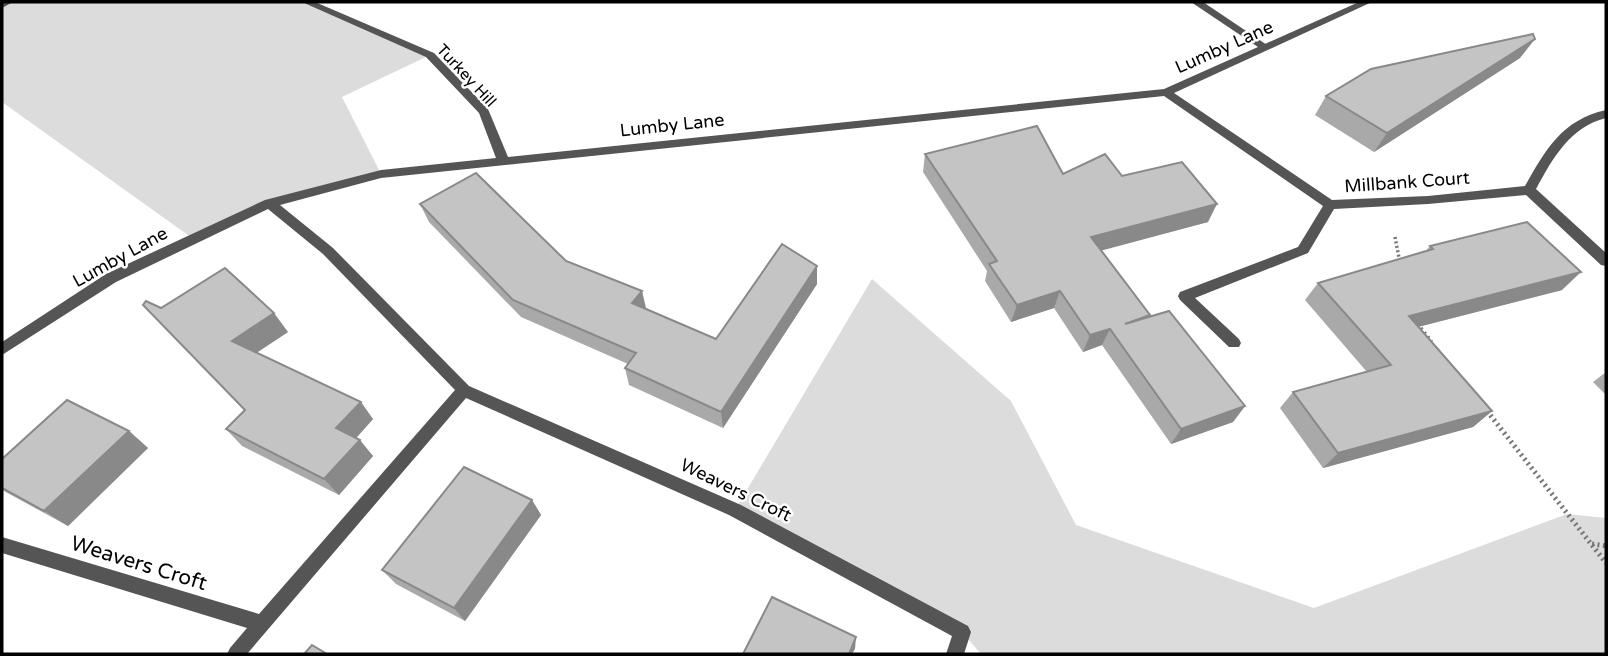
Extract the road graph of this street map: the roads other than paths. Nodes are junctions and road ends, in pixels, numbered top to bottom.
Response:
1 (8, 2) edge
2 (307, 2) edge
3 (1196, 2) edge
4 (1367, 2) edge
5 (2, 5) edge
6 (1265, 47) junction
7 (1166, 93) junction
8 (1606, 114) edge
9 (503, 160) junction
10 (1529, 190) junction
11 (269, 203) junction
12 (1330, 205) junction
13 (1606, 261) edge
14 (1234, 343) dead end
15 (2, 349) edge
16 (464, 390) junction
17 (2, 545) edge
18 (262, 624) junction
19 (236, 654) edge
20 (955, 654) edge

1 - 5 street
2 - 9 street, Turkey Hill
3 - 6 street
4 - 6 street, Lumby Lane
6 - 7 street, Lumby Lane
7 - 9 street, Lumby Lane
7 - 12 street, Millbank Court
8 - 10 street
9 - 11 street, Lumby Lane
10 - 12 street, Millbank Court
10 - 13 street
11 - 15 street, Lumby Lane
11 - 16 street, Weavers Croft
12 - 14 street
16 - 18 street
16 - 20 street, Weavers Croft
17 - 18 street, Weavers Croft
18 - 19 street

